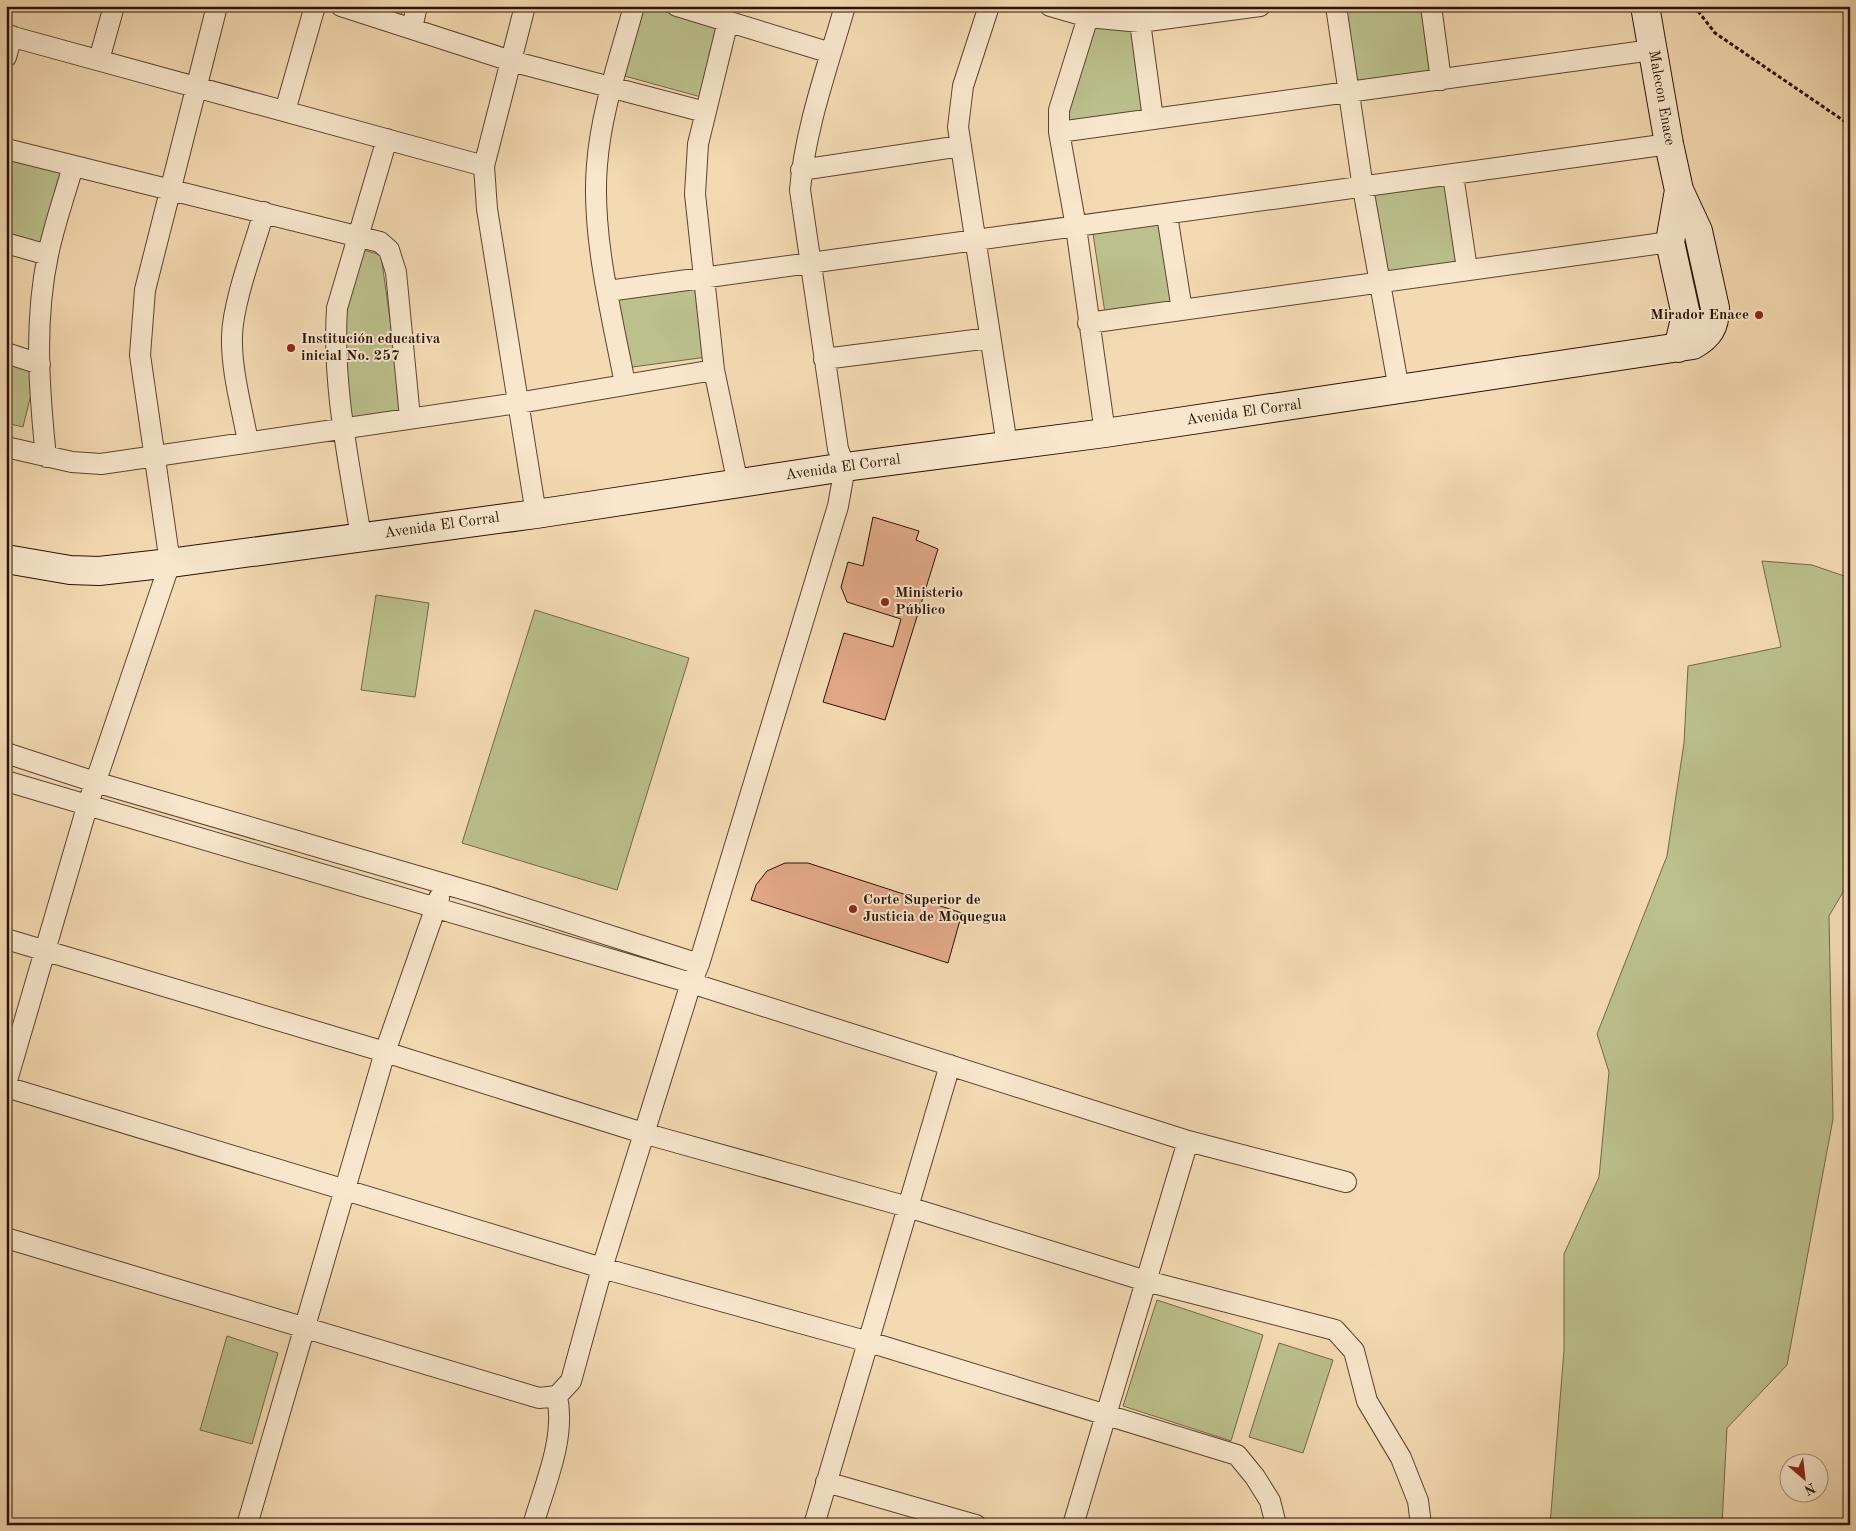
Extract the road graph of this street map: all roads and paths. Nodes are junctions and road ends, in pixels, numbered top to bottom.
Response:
1 (114, 6) edge
2 (217, 6) edge
3 (315, 6) edge
4 (340, 6) edge
5 (418, 6) edge
6 (525, 6) edge
7 (634, 6) edge
8 (677, 6) edge
9 (845, 6) edge
10 (989, 6) edge
11 (1050, 6) edge
12 (1260, 6) edge
13 (1336, 6) edge
14 (1431, 6) edge
15 (1645, 6) edge
16 (1694, 6) edge
17 (1088, 17) junction
18 (728, 22) junction
19 (1140, 22) junction
20 (412, 28) junction
21 (9, 36) edge
22 (1652, 50) junction
23 (832, 53) junction
24 (6, 57) edge
25 (99, 60) junction
26 (511, 60) junction
27 (1441, 80) junction
28 (195, 86) junction
29 (612, 88) junction
30 (1349, 93) junction
31 (285, 111) junction
32 (705, 112) junction
33 (1153, 119) junction
34 (1850, 125) edge
35 (1059, 132) junction
36 (387, 139) junction
37 (1668, 144) junction
38 (960, 146) junction
39 (6, 149) edge
40 (73, 166) junction
41 (484, 166) junction
42 (802, 170) junction
43 (1453, 175) junction
44 (1363, 188) junction
45 (170, 190) junction
46 (1679, 190) junction
47 (264, 212) junction
48 (1167, 215) junction
49 (1076, 227) junction
50 (358, 239) junction
51 (975, 242) junction
52 (1670, 242) junction
53 (6, 243) edge
54 (48, 255) junction
55 (810, 264) junction
56 (1467, 269) junction
57 (704, 278) junction
58 (1379, 281) junction
59 (608, 291) junction
60 (1182, 310) junction
61 (1088, 323) junction
62 (990, 338) junction
63 (1678, 348) junction
64 (6, 353) edge
65 (824, 359) junction
66 (40, 364) junction
67 (714, 370) junction
68 (624, 384) junction
69 (1399, 390) junction
70 (518, 403) junction
71 (410, 418) junction
72 (343, 429) junction
73 (1105, 433) junction
74 (248, 442) junction
75 (1007, 445) junction
76 (6, 447) edge
77 (154, 456) junction
78 (46, 457) junction
79 (845, 467) junction
80 (738, 484) junction
81 (536, 514) junction
82 (361, 537) junction
83 (6, 559) edge
84 (170, 563) junction
85 (6, 753) edge
86 (6, 781) edge
87 (95, 782) junction
88 (87, 807) junction
89 (443, 884) junction
90 (436, 910) junction
91 (6, 938) edge
92 (46, 950) junction
93 (699, 964) junction
94 (691, 983) junction
95 (385, 1052) junction
96 (950, 1065) junction
97 (6, 1086) edge
98 (644, 1133) junction
99 (1188, 1141) junction
100 (1346, 1182) dead end
101 (345, 1190) junction
102 (908, 1207) junction
103 (6, 1238) edge
104 (602, 1268) junction
105 (1146, 1281) junction
106 (305, 1329) junction
107 (869, 1342) junction
108 (556, 1396) junction
109 (1106, 1415) junction
110 (826, 1482) junction
111 (247, 1525) edge
112 (533, 1525) edge
113 (814, 1525) edge
114 (976, 1525) edge
115 (1073, 1525) edge
116 (1276, 1525) edge
117 (1420, 1525) edge

1 - 25 street
2 - 28 street
3 - 31 street
4 - 20 street
5 - 20 street
6 - 26 street
7 - 29 street
8 - 18 street
9 - 23 street
10 - 38 street
11 - 17 street
12 - 19 street
13 - 30 street
14 - 27 street
15 - 22 street, Malecon Enace
16 - 34 path
17 - 19 street
17 - 35 street
18 - 23 street
18 - 32 street
19 - 33 street
20 - 26 street
21 - 24 street
21 - 25 street
22 - 27 street
22 - 37 street, Malecon Enace
23 - 42 street
25 - 28 street
26 - 29 street
26 - 41 street
27 - 30 street
28 - 31 street
28 - 45 street
29 - 32 street
29 - 59 street
30 - 33 street
30 - 44 street
31 - 36 street
32 - 57 street
33 - 35 street
35 - 49 street
36 - 41 street
36 - 50 street
37 - 43 street
37 - 46 street, Malecon Enace
38 - 42 street
38 - 51 street
39 - 40 street
40 - 45 street
40 - 54 street
41 - 70 street
42 - 55 street
43 - 44 street
43 - 56 street
44 - 48 street
44 - 58 street
45 - 47 street
45 - 77 street
46 - 52 street, Malecon Enace
46 - 63 street, Malecon Enace
47 - 50 street
47 - 74 street
48 - 49 street
48 - 60 street
49 - 51 street
49 - 61 street
50 - 71 street
50 - 72 street
51 - 55 street
51 - 62 street
52 - 56 street
52 - 63 street, Malecon Enace
53 - 54 street
54 - 66 street
55 - 57 street
55 - 65 street
56 - 58 street
57 - 59 street
57 - 67 street
58 - 60 street
58 - 69 street
59 - 68 street
60 - 61 street
61 - 73 street
62 - 65 street
62 - 75 street
63 - 69 street, Avenida El Corral
64 - 66 street
65 - 79 street
66 - 78 street
67 - 68 street
67 - 80 street
68 - 70 street
69 - 73 street, Avenida El Corral
70 - 71 street
70 - 81 street
71 - 72 street
72 - 74 street
72 - 82 street
73 - 75 street, Avenida El Corral
74 - 77 street
75 - 79 street, Avenida El Corral
76 - 78 street
77 - 78 street
77 - 84 street
79 - 80 street, Avenida El Corral
79 - 93 street
80 - 81 street, Avenida El Corral
81 - 82 street, Avenida El Corral
82 - 84 street, Avenida El Corral
83 - 84 street, Avenida El Corral
84 - 87 street
85 - 87 street
86 - 88 street
87 - 88 street
87 - 89 street
88 - 90 street
88 - 92 street
89 - 90 street
89 - 93 street
90 - 94 street
90 - 95 street
91 - 92 street
92 - 95 street
92 - 97 street
93 - 94 street
94 - 96 street
94 - 98 street
95 - 98 street
95 - 101 street
96 - 99 street
96 - 102 street
97 - 101 street
98 - 102 street
98 - 104 street
99 - 100 street
99 - 105 street
101 - 104 street
101 - 106 street
102 - 105 street
102 - 107 street
103 - 106 street
104 - 107 street
104 - 108 street
105 - 109 street
105 - 117 street
106 - 108 street
106 - 111 street
107 - 109 street
107 - 110 street
108 - 112 street
109 - 115 street
109 - 116 street
110 - 113 street
110 - 114 street

